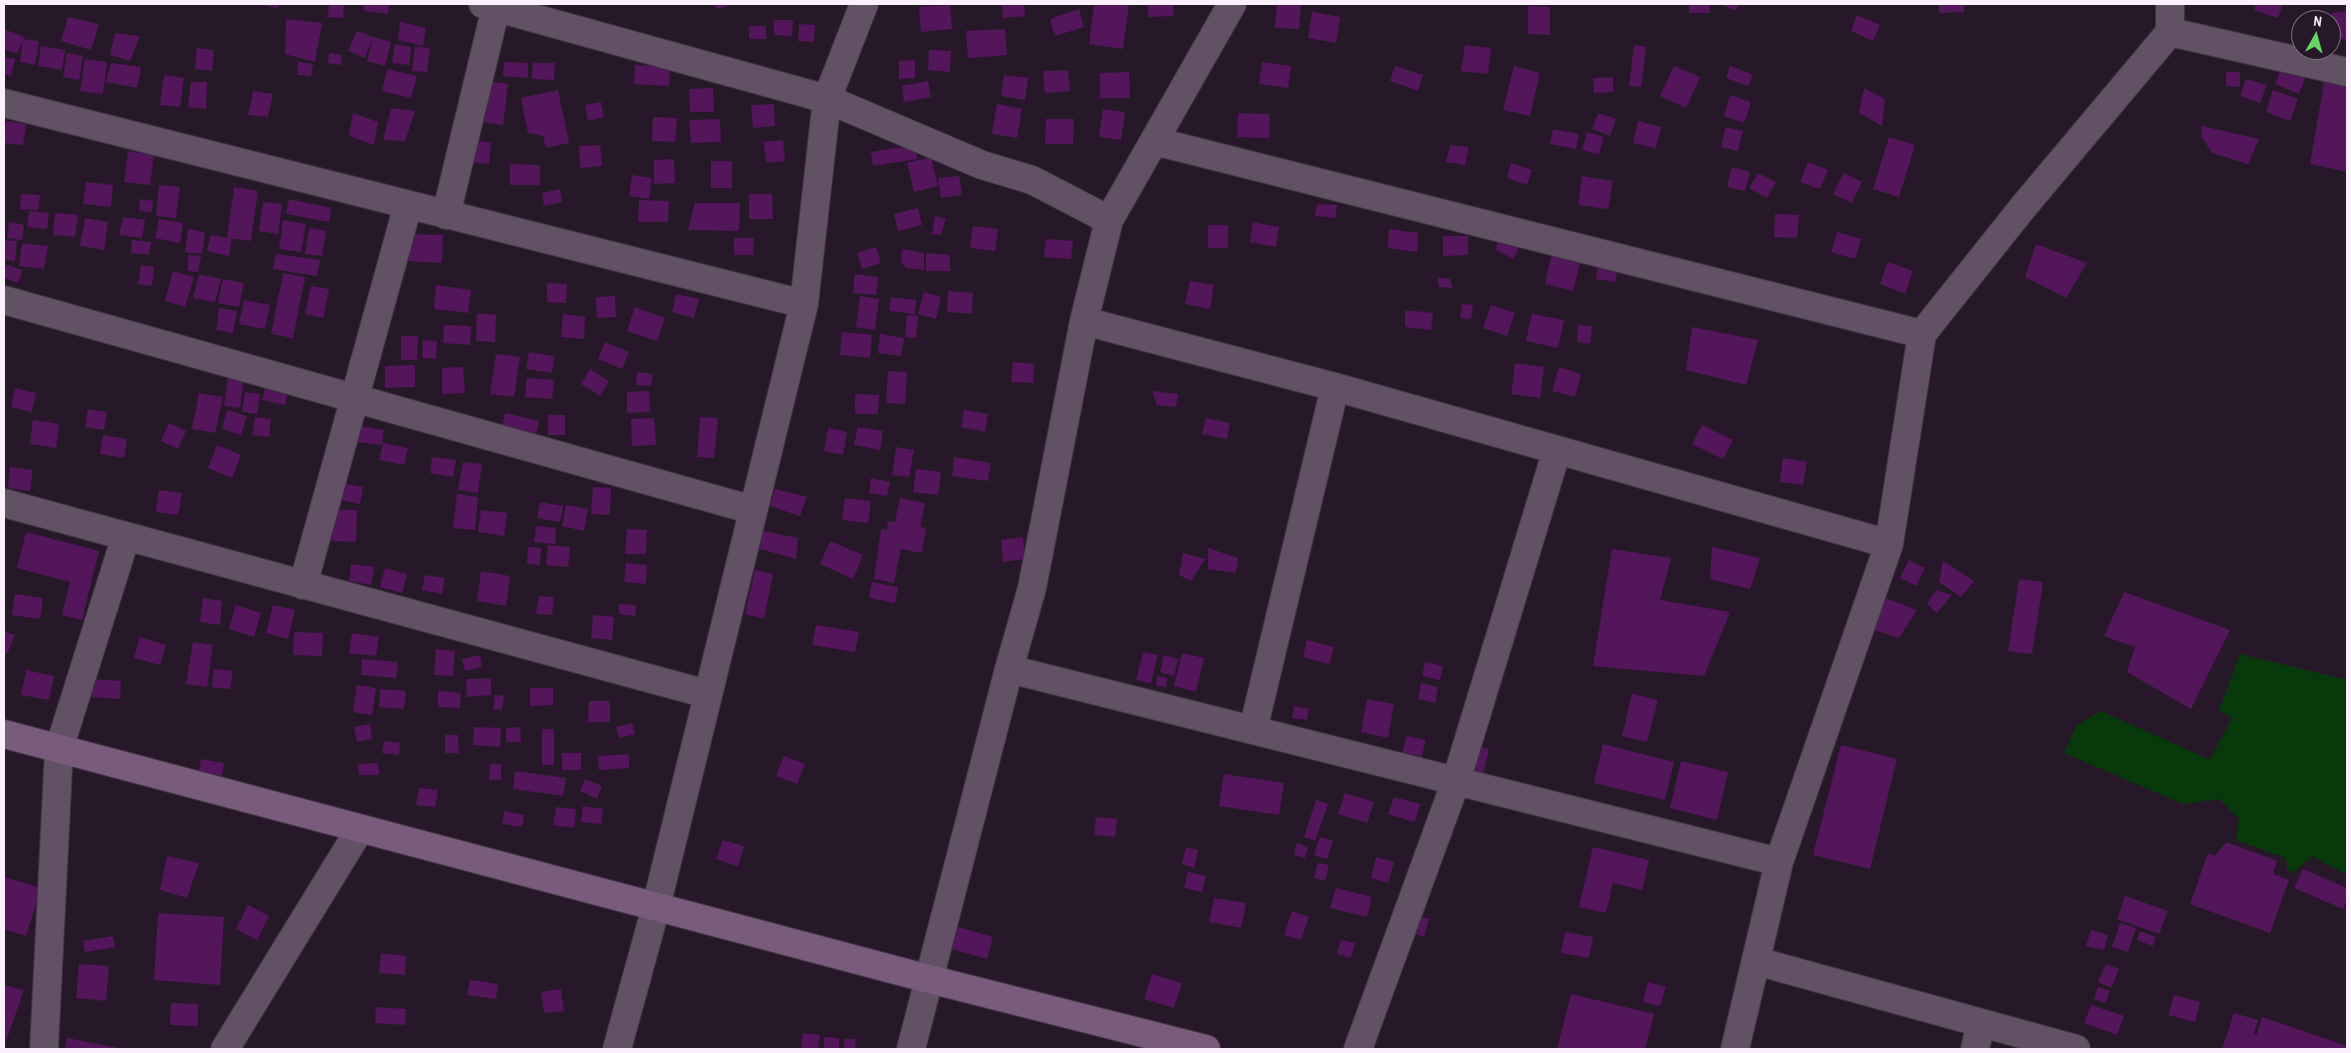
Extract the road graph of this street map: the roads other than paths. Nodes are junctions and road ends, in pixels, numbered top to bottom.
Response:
1 (864, 4) edge
2 (1232, 4) edge
3 (2170, 4) edge
4 (490, 6) edge
5 (2170, 32) junction
6 (2347, 72) edge
7 (827, 99) junction
8 (4, 103) edge
9 (1154, 141) junction
10 (408, 205) junction
11 (446, 215) junction
12 (1109, 220) junction
13 (4, 300) edge
14 (804, 304) junction
15 (1084, 321) junction
16 (1922, 334) junction
17 (1335, 387) junction
18 (354, 398) junction
19 (1557, 450) junction
20 (4, 503) edge
21 (753, 510) junction
22 (126, 536) junction
23 (1889, 544) junction
24 (303, 585) junction
25 (1009, 669) junction
26 (708, 694) junction
27 (1254, 730) junction
28 (4, 734) edge
29 (59, 749) junction
30 (1456, 781) junction
31 (360, 829) junction
32 (1779, 862) junction
33 (656, 907) junction
34 (1756, 960) junction
35 (930, 979) junction
36 (1981, 1023) junction
37 (1158, 1043) edge
38 (44, 1049) edge
39 (225, 1049) edge
40 (617, 1049) edge
41 (911, 1049) edge
42 (1206, 1049) edge
43 (1358, 1049) edge
44 (1736, 1049) edge
45 (1974, 1049) edge
46 (2076, 1049) edge

1 - 7 street
2 - 9 street
3 - 5 street
4 - 7 street
4 - 11 street
5 - 6 street
5 - 16 street
7 - 12 street
7 - 14 street
8 - 10 street
9 - 12 street
9 - 16 street
10 - 11 street
10 - 18 street
11 - 14 street
12 - 15 street
13 - 18 street
14 - 21 street
15 - 17 street
15 - 25 street
16 - 23 street
17 - 19 street
17 - 27 street
18 - 21 street
18 - 24 street
19 - 23 street
19 - 30 street
20 - 22 street
21 - 26 street
22 - 24 street
22 - 29 street
23 - 32 street
24 - 26 street
25 - 27 street
25 - 35 street
26 - 33 street
27 - 30 street
28 - 29 street
29 - 31 street
29 - 38 street
30 - 32 street
30 - 43 street
31 - 33 street
31 - 39 street
32 - 34 street
33 - 35 street
33 - 40 street
34 - 36 street
34 - 44 street
35 - 37 street
35 - 41 street
36 - 45 street
36 - 46 street
37 - 42 street

